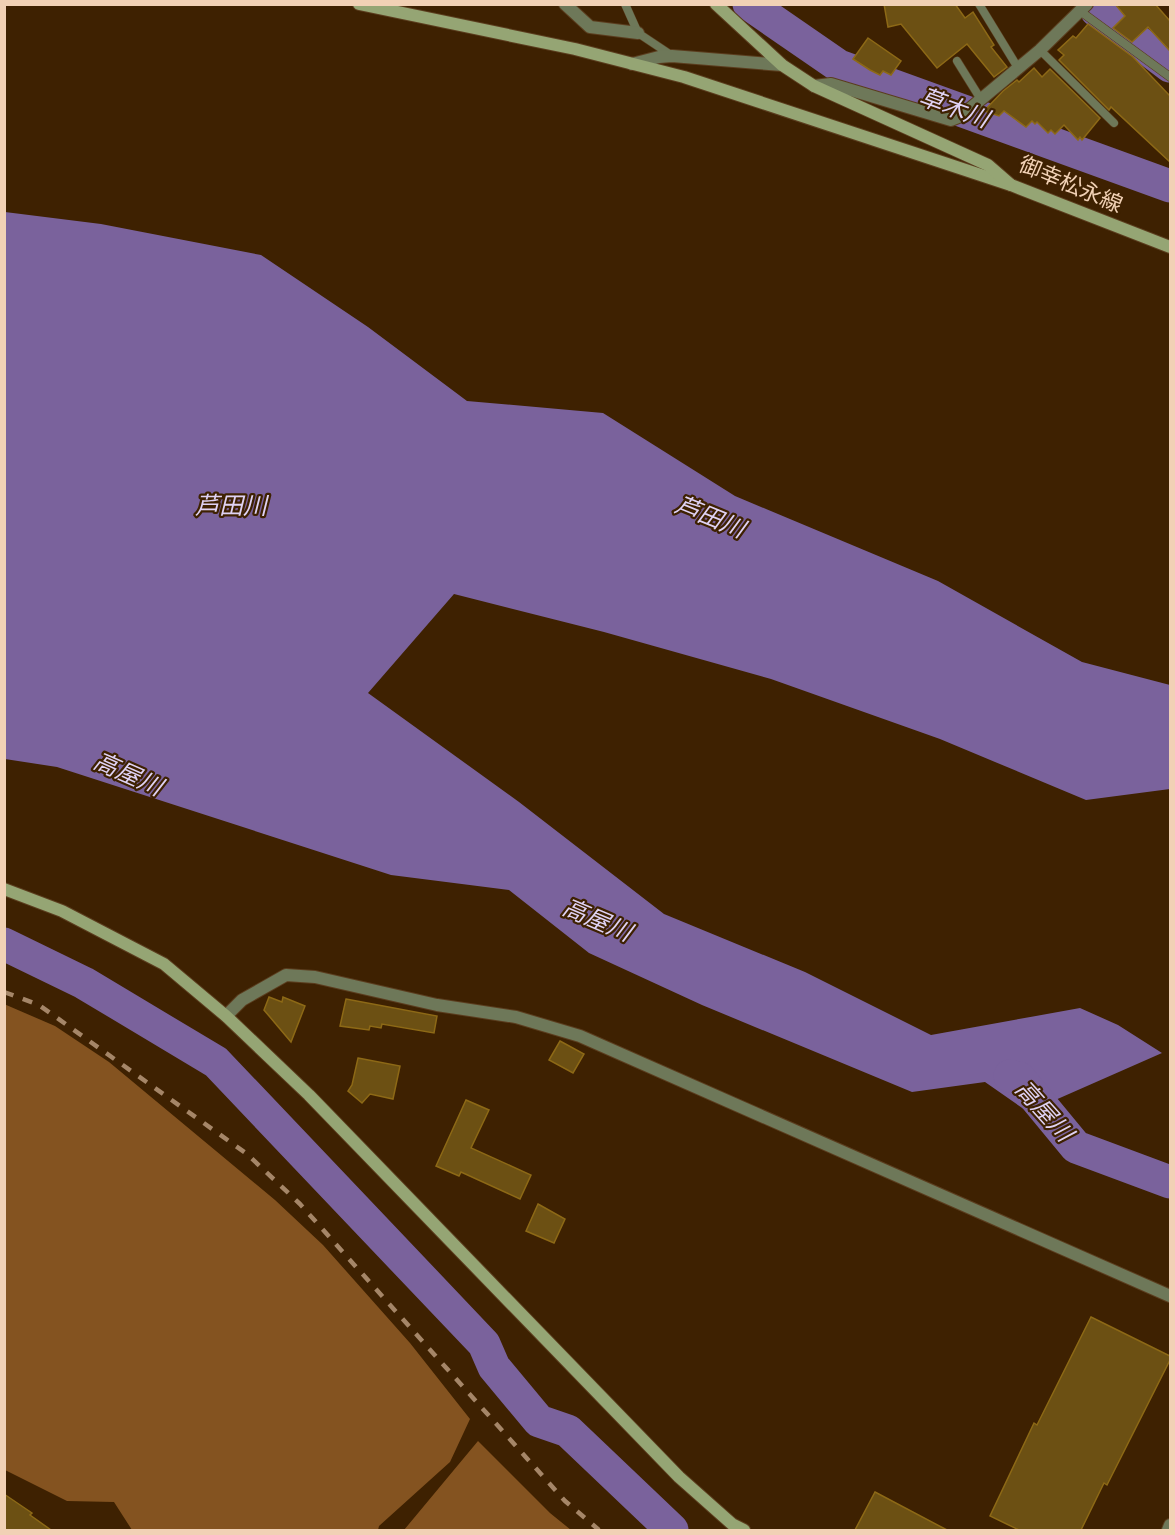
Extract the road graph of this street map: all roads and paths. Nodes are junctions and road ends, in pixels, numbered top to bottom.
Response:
1 (359, 4) edge
2 (565, 4) edge
3 (625, 4) edge
4 (716, 4) edge
5 (980, 4) edge
6 (1084, 8) edge
7 (638, 33) junction
8 (1040, 50) junction
9 (672, 56) junction
10 (957, 61) dead end
11 (632, 64) junction
12 (782, 65) junction
13 (1018, 68) junction
14 (1170, 77) edge
15 (814, 86) junction
16 (981, 98) junction
17 (1114, 123) dead end
18 (1011, 185) junction
19 (1170, 247) edge
20 (4, 888) edge
21 (226, 1016) junction
22 (1170, 1296) edge
23 (1170, 1525) edge
24 (744, 1530) edge
25 (1168, 1530) edge

1 - 11 street
2 - 7 street
3 - 7 lane
4 - 12 street, 御幸松永線
5 - 13 lane
6 - 8 street
6 - 14 lane
7 - 9 lane
8 - 13 street
8 - 17 lane
9 - 11 street
9 - 12 street
10 - 16 lane
11 - 18 street
12 - 15 street, 御幸松永線
13 - 16 street
15 - 16 street
15 - 18 street, 御幸松永線
18 - 19 street, 御幸松永線
20 - 21 street
21 - 22 street
21 - 24 street
23 - 25 street

